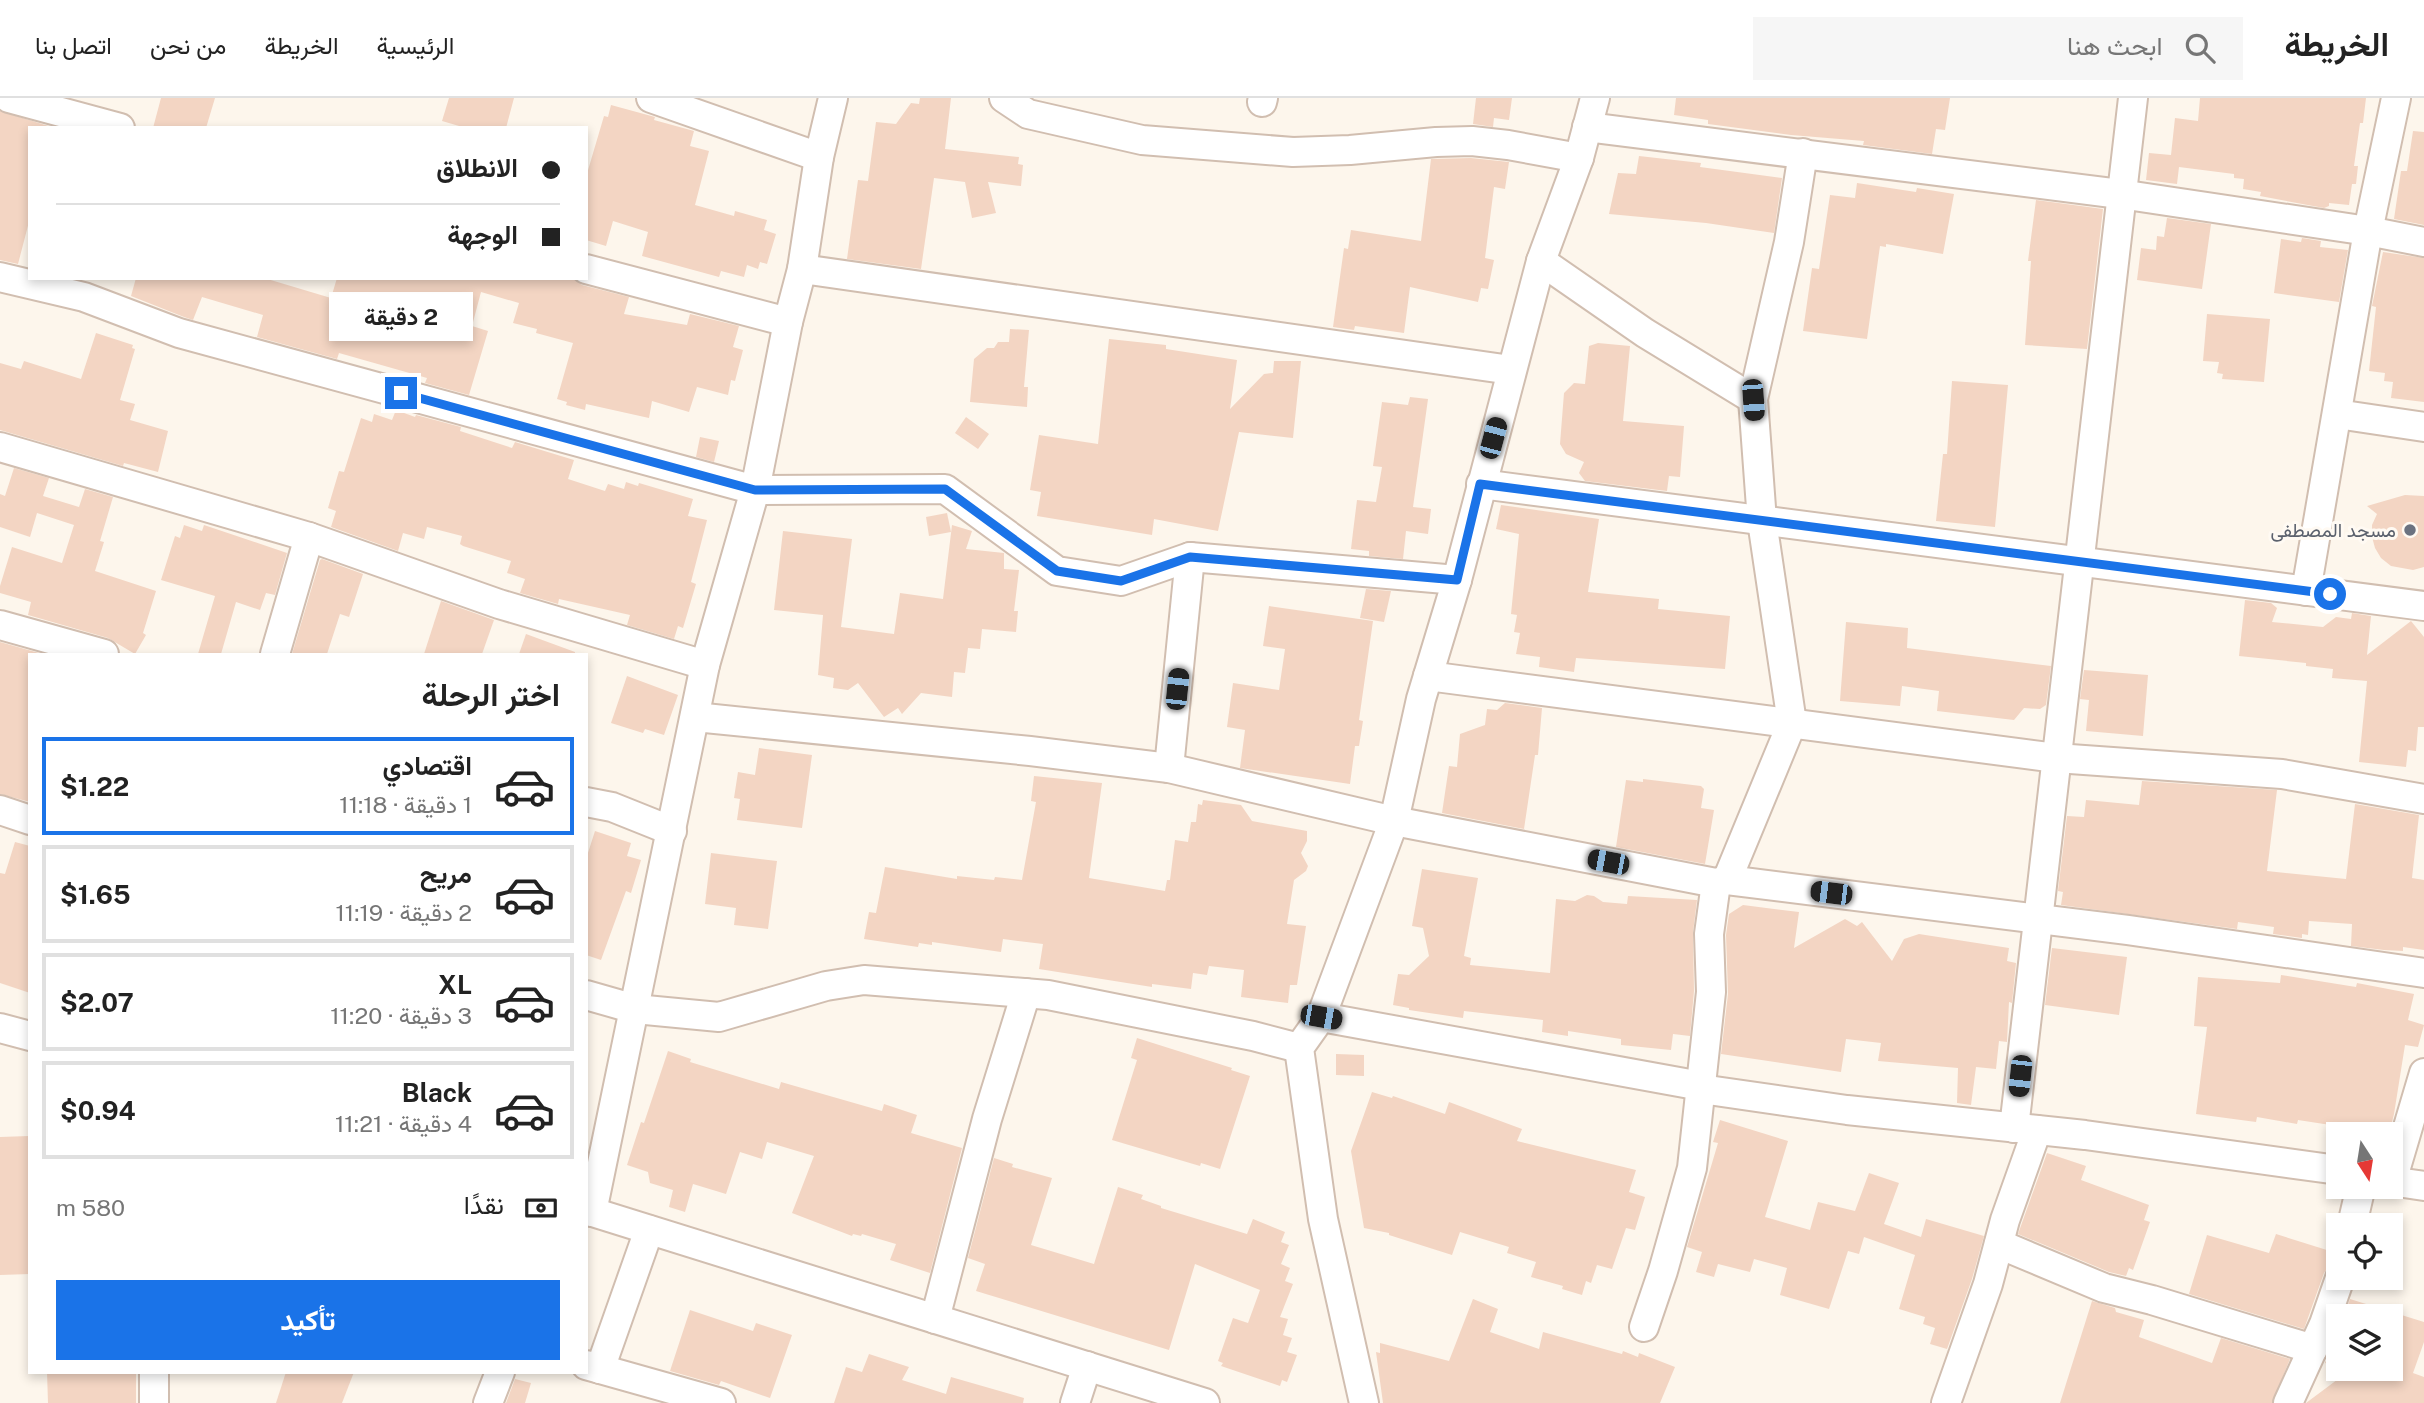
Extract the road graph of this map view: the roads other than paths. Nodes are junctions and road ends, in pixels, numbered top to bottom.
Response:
1 (9, 98) edge
2 (651, 98) edge
3 (833, 98) edge
4 (1004, 98) edge
5 (1595, 98) edge
6 (2133, 98) edge
7 (2396, 98) edge
8 (113, 126) edge
9 (1587, 127) junction
10 (1803, 153) junction
11 (820, 157) junction
12 (1579, 158) junction
13 (2120, 194) junction
14 (2368, 230) junction
15 (2424, 242) edge
16 (1541, 261) junction
17 (802, 269) junction
18 (588, 270) edge
19 (0, 277) edge
20 (86, 287) edge
21 (788, 323) junction
22 (1511, 370) junction
23 (1753, 400) junction
24 (2337, 414) junction
25 (2424, 428) edge
26 (0, 447) edge
27 (1480, 484) junction
28 (755, 490) junction
29 (1762, 521) junction
30 (309, 537) junction
31 (1190, 557) junction
32 (2079, 562) junction
33 (1457, 580) junction
34 (2306, 591) junction
35 (2424, 606) edge
36 (0, 625) edge
37 (100, 653) edge
38 (275, 653) edge
39 (705, 665) junction
40 (1428, 676) junction
41 (695, 717) junction
42 (1793, 723) junction
43 (2056, 758) junction
44 (1169, 768) junction
45 (2424, 799) edge
46 (588, 802) edge
47 (0, 810) edge
48 (28, 819) edge
49 (1394, 821) junction
50 (672, 831) junction
51 (1721, 882) junction
52 (2038, 919) junction
53 (2424, 973) edge
54 (1026, 993) junction
55 (588, 996) edge
56 (635, 1009) junction
57 (1321, 1017) junction
58 (0, 1028) edge
59 (28, 1035) edge
60 (1299, 1048) junction
61 (2424, 1073) edge
62 (1701, 1089) junction
63 (2026, 1129) junction
64 (2403, 1142) edge
65 (2326, 1169) edge
66 (2403, 1183) edge
67 (2424, 1186) edge
68 (589, 1211) edge
69 (649, 1230) junction
70 (1999, 1244) junction
71 (2336, 1290) edge
72 (935, 1319) junction
73 (1644, 1327) dead end
74 (2313, 1349) junction
75 (1087, 1366) junction
76 (593, 1367) edge
77 (154, 1374) edge
78 (499, 1374) edge
79 (154, 1403) edge
80 (488, 1403) edge
81 (721, 1403) edge
82 (1075, 1403) edge
83 (1205, 1403) edge
84 (1364, 1403) edge
85 (1946, 1403) edge
86 (2288, 1403) edge

1 - 8 street
2 - 11 street
3 - 11 street
4 - 12 street
5 - 9 street
6 - 13 street
7 - 14 street
9 - 10 street
9 - 12 street
10 - 13 street
10 - 23 street
11 - 17 street
12 - 16 street
13 - 14 street
13 - 32 street
14 - 15 street
14 - 24 street
16 - 22 street
16 - 23 street
17 - 21 street
17 - 22 street
18 - 21 street
19 - 20 street
20 - 28 street
21 - 28 street
22 - 27 street
23 - 29 street
24 - 25 street
24 - 34 street
26 - 30 street
27 - 29 street
27 - 33 street
28 - 31 street
28 - 39 street
29 - 32 street
29 - 42 street
30 - 38 street
30 - 39 street
31 - 33 street
31 - 44 street
32 - 34 street
32 - 43 street
33 - 40 street
34 - 35 street
36 - 37 street
39 - 41 street
40 - 42 street
40 - 49 street
41 - 44 street
41 - 50 street
42 - 43 street
42 - 51 street
43 - 45 street
43 - 52 street
44 - 49 street
46 - 50 street
47 - 48 street
49 - 51 street
49 - 57 street
50 - 56 street
51 - 52 street
51 - 62 street
52 - 53 street
52 - 63 street
54 - 56 street
54 - 60 street
54 - 72 street
55 - 56 street
56 - 68 street
57 - 60 street
57 - 62 street
58 - 59 street
60 - 84 street
61 - 64 street
62 - 63 street
62 - 73 street
63 - 65 street
63 - 70 street
66 - 67 street
68 - 69 street
69 - 72 street
69 - 76 street
70 - 74 street
70 - 85 street
71 - 74 street
72 - 75 street
74 - 86 street
75 - 82 street
75 - 83 street
76 - 81 street
77 - 79 street
78 - 80 street

